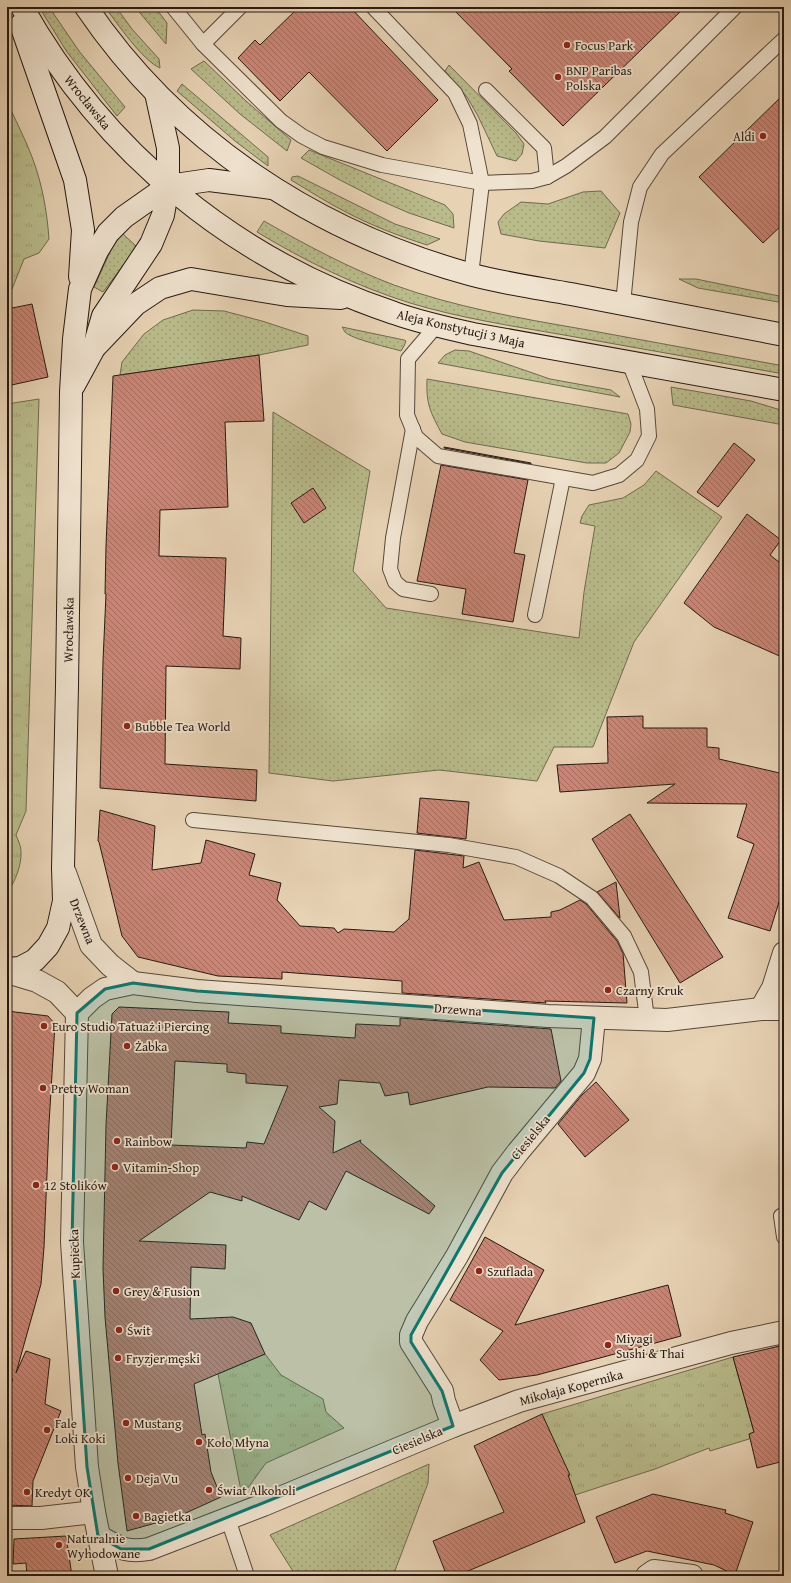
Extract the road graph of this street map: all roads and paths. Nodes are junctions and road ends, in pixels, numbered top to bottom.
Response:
1 (15, 7) edge
2 (22, 7) edge
3 (86, 7) edge
4 (173, 7) edge
5 (240, 7) edge
6 (373, 7) edge
7 (735, 7) edge
8 (784, 39) edge
9 (203, 44) junction
10 (486, 90) dead end
11 (156, 93) junction
12 (547, 176) junction
13 (482, 183) junction
14 (168, 186) junction
15 (272, 188) junction
16 (471, 275) junction
17 (80, 289) junction
18 (354, 299) junction
19 (624, 304) junction
20 (437, 325) junction
21 (784, 335) edge
22 (93, 350) junction
23 (629, 362) junction
24 (784, 390) edge
25 (71, 392) junction
26 (413, 429) junction
27 (563, 478) junction
28 (431, 594) dead end
29 (535, 615) dead end
30 (193, 820) dead end
31 (63, 868) junction
32 (784, 953) edge
33 (7, 970) edge
34 (132, 983) junction
35 (761, 1009) junction
36 (784, 1009) edge
37 (77, 1013) junction
38 (594, 1018) junction
39 (647, 1019) junction
40 (784, 1214) edge
41 (784, 1237) edge
42 (784, 1332) edge
43 (453, 1426) junction
44 (94, 1512) junction
45 (7, 1518) edge
46 (228, 1519) junction
47 (98, 1536) junction
48 (105, 1567) edge
49 (247, 1576) edge
50 (647, 1576) edge
51 (692, 1576) edge

1 - 17 street
2 - 14 street, Wrocławska
3 - 11 street, Wrocławska
4 - 9 lane
5 - 9 lane
6 - 13 lane
7 - 12 lane
8 - 19 lane
9 - 13 lane
10 - 12 lane
11 - 14 street, Wrocławska
11 - 15 street, Wrocławska
12 - 13 lane
13 - 16 lane
14 - 15 street, Wrocławska
14 - 17 street, Wrocławska
14 - 18 street, Aleja Konstytucji 3 Maja
14 - 22 street, Wrocławska
15 - 16 street
16 - 19 street
17 - 25 street, Wrocławska
18 - 20 street, Aleja Konstytucji 3 Maja
18 - 22 street
19 - 21 street
20 - 23 street, Aleja Konstytucji 3 Maja
20 - 26 lane
22 - 25 street, Wrocławska
23 - 24 street, Aleja Konstytucji 3 Maja
23 - 27 lane
25 - 31 street, Wrocławska
26 - 27 lane
26 - 28 lane
27 - 29 lane
30 - 39 lane
31 - 33 street, Wrocławska
31 - 34 street, Drzewna
32 - 35 street
33 - 37 street
34 - 37 street, Drzewna
34 - 38 street, Drzewna
35 - 36 street, Drzewna
35 - 39 street, Drzewna
37 - 44 street, Kupiecka
38 - 39 street, Drzewna
38 - 43 street, Ciesielska
40 - 41 lane
42 - 43 street, Mikołaja Kopernika
43 - 46 street, Ciesielska
44 - 45 street
44 - 47 street, Kupiecka
46 - 47 street, Ciesielska
46 - 49 lane
47 - 48 street, Kupiecka
50 - 51 street

